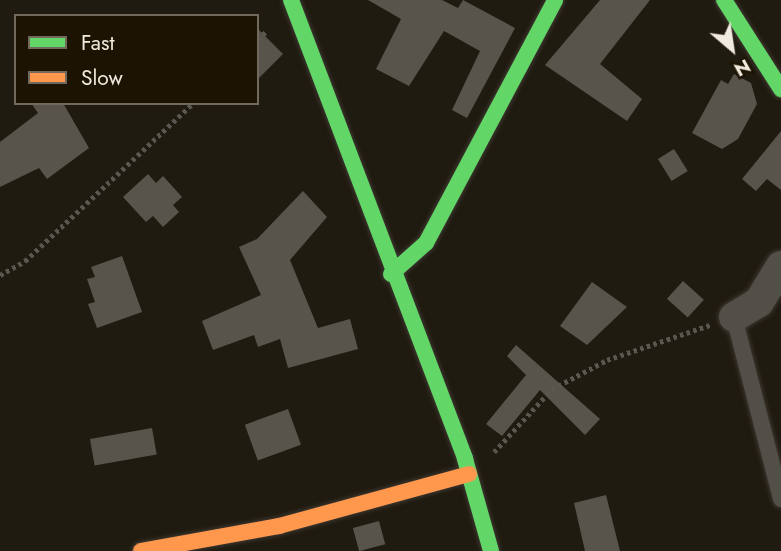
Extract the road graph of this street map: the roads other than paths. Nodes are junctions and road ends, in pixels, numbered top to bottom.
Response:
1 (291, 0) edge
2 (555, 0) edge
3 (724, 0) edge
4 (781, 89) edge
5 (781, 266) edge
6 (391, 274) junction
7 (734, 317) joint
8 (467, 467) junction
9 (781, 499) edge
10 (141, 551) edge
11 (491, 551) edge

1 - 6 street
2 - 6 street
3 - 4 street
5 - 7 street
6 - 8 street
7 - 9 lane
8 - 10 street
8 - 11 street

